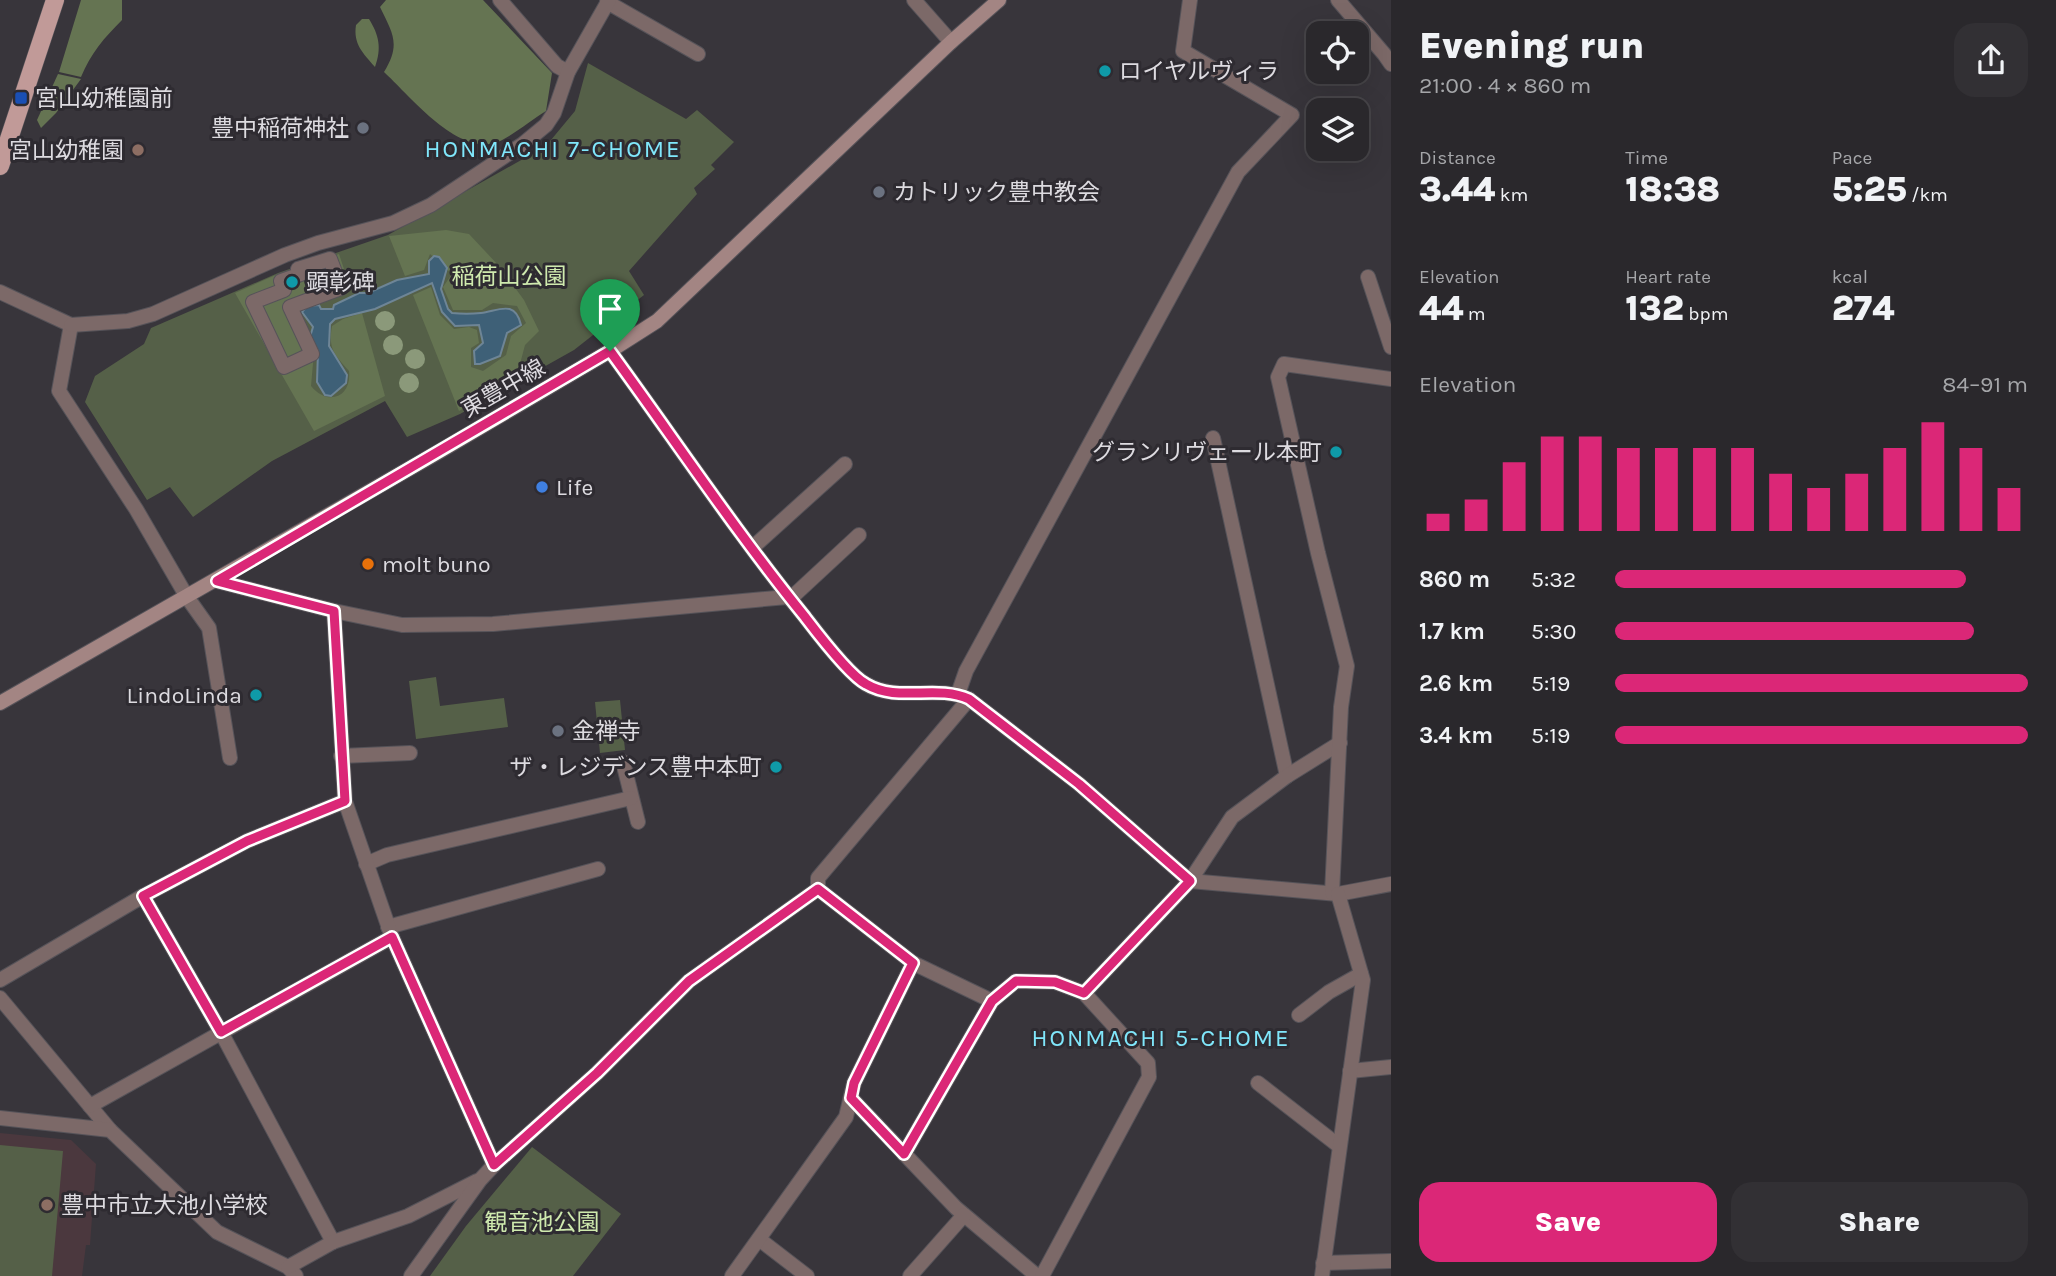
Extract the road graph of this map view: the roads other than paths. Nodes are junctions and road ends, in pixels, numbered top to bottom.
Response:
1 (55, 0) edge
2 (500, 0) edge
3 (914, 0) edge
4 (999, 0) edge
5 (1191, 0) edge
6 (1338, 0) edge
7 (608, 1) edge
8 (951, 42) junction
9 (698, 54) dead end
10 (1389, 56) edge
11 (568, 72) junction
12 (1, 157) edge
13 (1368, 277) dead end
14 (0, 292) edge
15 (71, 326) junction
16 (1391, 347) edge
17 (610, 351) junction
18 (284, 367) joint
19 (1391, 379) edge
20 (1213, 438) dead end
21 (845, 464) dead end
22 (859, 536) dead end
23 (752, 548) junction
24 (217, 581) junction
25 (187, 597) junction
26 (789, 598) junction
27 (334, 611) junction
28 (964, 696) junction
29 (0, 703) edge
30 (1340, 743) junction
31 (410, 753) dead end
32 (341, 756) junction
33 (230, 758) dead end
34 (623, 762) dead end
35 (1287, 776) junction
36 (631, 798) junction
37 (345, 801) junction
38 (638, 822) dead end
39 (366, 864) junction
40 (598, 869) dead end
41 (1190, 881) junction
42 (1391, 884) edge
43 (818, 889) junction
44 (1335, 893) junction
45 (143, 896) junction
46 (390, 932) junction
47 (913, 963) junction
48 (1361, 974) junction
49 (0, 981) edge
50 (1084, 993) junction
51 (0, 998) edge
52 (992, 1001) junction
53 (1300, 1015) dead end
54 (221, 1032) junction
55 (1391, 1067) edge
56 (1350, 1071) junction
57 (1258, 1083) dead end
58 (851, 1098) junction
59 (90, 1106) junction
60 (0, 1118) edge
61 (110, 1130) junction
62 (1339, 1146) junction
63 (904, 1154) junction
64 (494, 1165) junction
65 (480, 1180) junction
66 (964, 1215) junction
67 (759, 1239) junction
68 (333, 1242) junction
69 (1391, 1261) edge
70 (1323, 1270) edge
71 (292, 1272) edge
72 (411, 1276) edge
73 (733, 1276) edge
74 (807, 1276) edge
75 (911, 1276) edge
76 (1037, 1276) edge
77 (1042, 1276) edge

1 - 12 main road
2 - 11 street
3 - 8 street
4 - 8 street, 東豊中線
5 - 28 street
6 - 10 street
7 - 9 street
7 - 11 street
8 - 17 street, 東豊中線
11 - 15 street
13 - 16 street
14 - 15 street
15 - 25 street
17 - 23 street
17 - 24 street, 東豊中線
18 - 18 street
19 - 30 street
20 - 35 street
21 - 23 street
22 - 26 street
23 - 26 street
24 - 25 street, 東豊中線
24 - 27 street
25 - 29 street, 東豊中線
25 - 33 street
26 - 27 street
26 - 28 street
27 - 32 street
28 - 41 street
28 - 43 street
30 - 35 street
30 - 44 street
31 - 32 street
32 - 37 street
34 - 36 street
35 - 41 street
36 - 38 street
36 - 39 street
37 - 39 street
37 - 45 street
39 - 46 street
40 - 46 street
41 - 44 street
41 - 50 street
42 - 44 street
43 - 47 street
43 - 64 street
44 - 48 street
45 - 49 street
45 - 54 street
46 - 54 street
46 - 64 street
47 - 52 street
47 - 58 street
48 - 53 street
48 - 56 street
50 - 52 street
50 - 77 street
51 - 59 street
52 - 63 street
54 - 59 street
54 - 68 street
55 - 56 street
56 - 62 street
57 - 62 street
58 - 63 street
58 - 67 street
59 - 61 street
60 - 61 street
61 - 71 street
62 - 70 street
63 - 66 street
64 - 65 street
65 - 68 street
65 - 72 street
66 - 75 street
66 - 76 street
67 - 73 street
67 - 74 street
68 - 71 street
69 - 70 street

